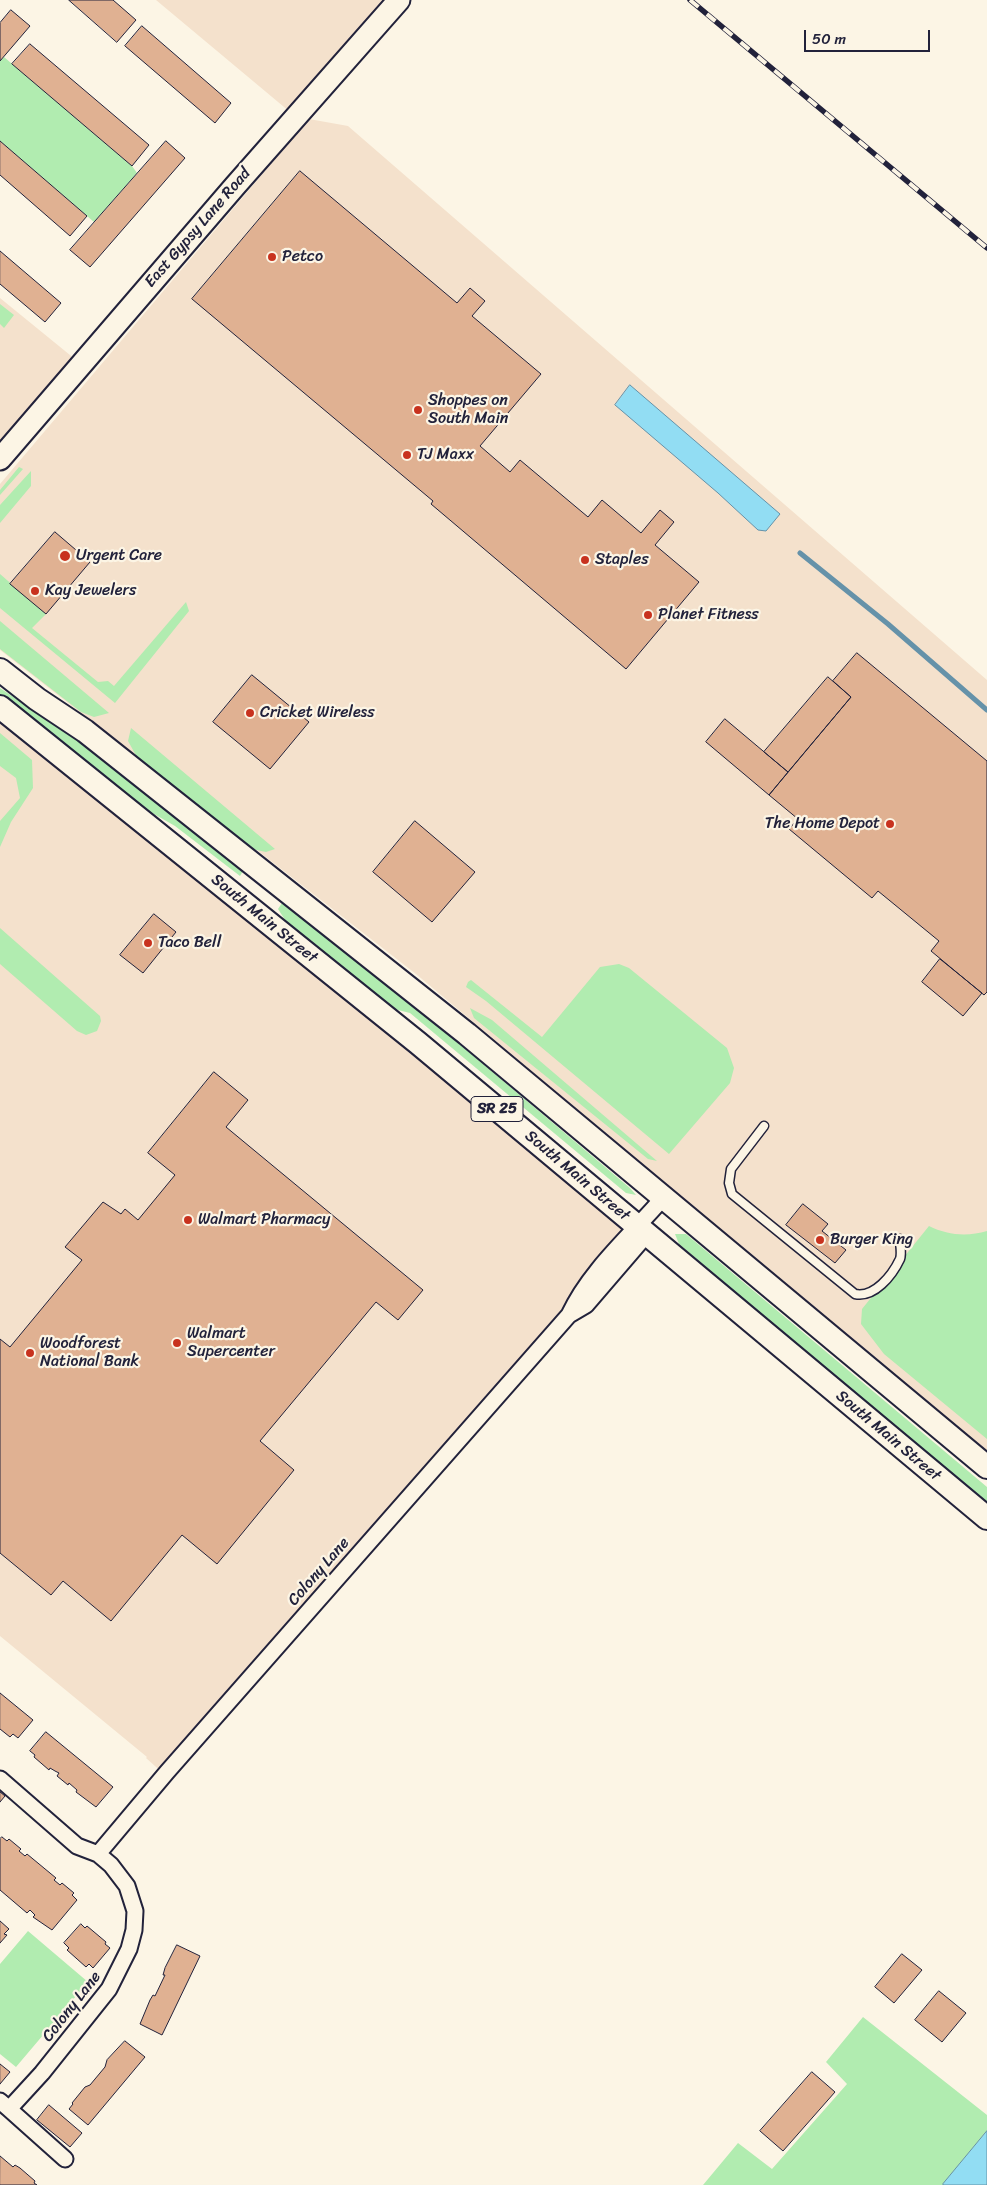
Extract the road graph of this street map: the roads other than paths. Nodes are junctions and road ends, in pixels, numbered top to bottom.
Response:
1 (399, 0) edge
2 (0, 459) edge
3 (0, 670) edge
4 (0, 707) edge
5 (764, 1126) dead end
6 (663, 1198) junction
7 (642, 1230) junction
8 (900, 1239) dead end
9 (987, 1467) edge
10 (987, 1518) edge
11 (0, 1779) edge
12 (98, 1854) junction
13 (4, 2105) edge
14 (65, 2159) dead end

1 - 2 main road, East Gypsy Lane Road
3 - 6 main road, SR 25
4 - 7 main road, South Main Street / SR 25
5 - 8 lane
6 - 7 street, Colony Lane
6 - 9 main road, SR 25
7 - 10 main road, South Main Street / SR 25
7 - 12 street, Colony Lane
11 - 12 street, Colony Lane
12 - 13 street, Colony Lane
13 - 14 street

